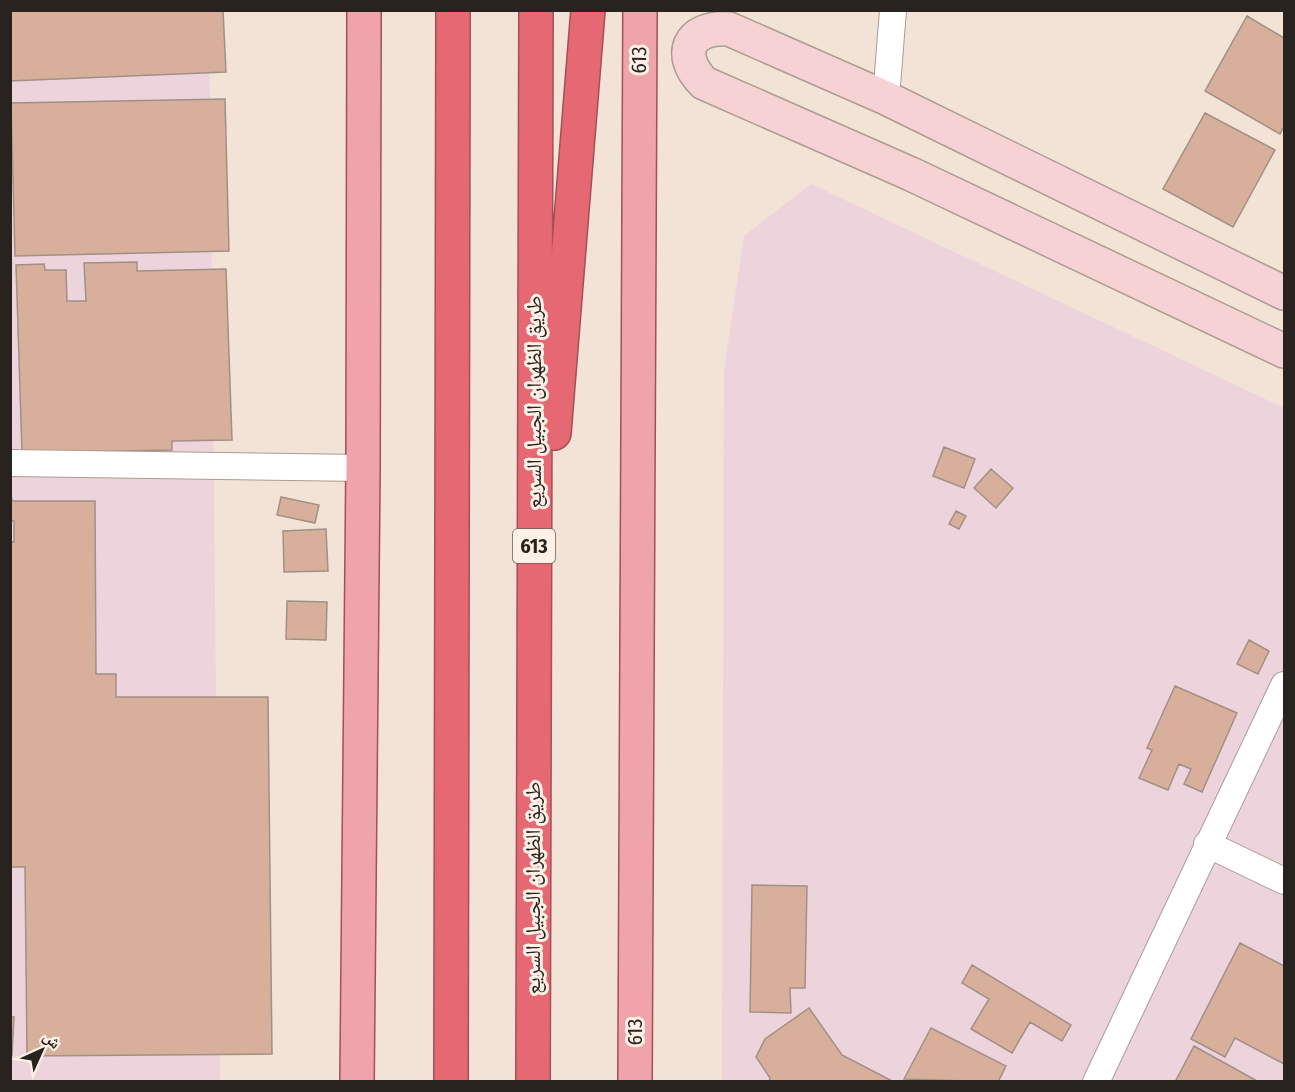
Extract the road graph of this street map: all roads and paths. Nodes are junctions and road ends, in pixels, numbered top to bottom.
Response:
1 (364, 10) edge
2 (453, 10) edge
3 (536, 10) edge
4 (588, 10) edge
5 (640, 10) edge
6 (893, 10) edge
7 (886, 98) junction
8 (1284, 293) edge
9 (1284, 351) edge
10 (10, 463) edge
11 (363, 468) junction
12 (534, 680) junction
13 (1284, 686) edge
14 (1207, 844) junction
15 (1284, 881) edge
16 (357, 1082) edge
17 (451, 1082) edge
18 (533, 1082) edge
19 (634, 1082) edge
20 (1096, 1082) edge

1 - 11 main road
2 - 17 highway
3 - 12 highway, طريق الظهران الجبيل السريع / 613
4 - 12 highway
5 - 19 main road, 613
6 - 7 street
7 - 8 street
7 - 9 street
10 - 11 street
11 - 16 main road
12 - 18 highway, طريق الظهران الجبيل السريع / 613
13 - 14 street
14 - 15 street
14 - 20 street

